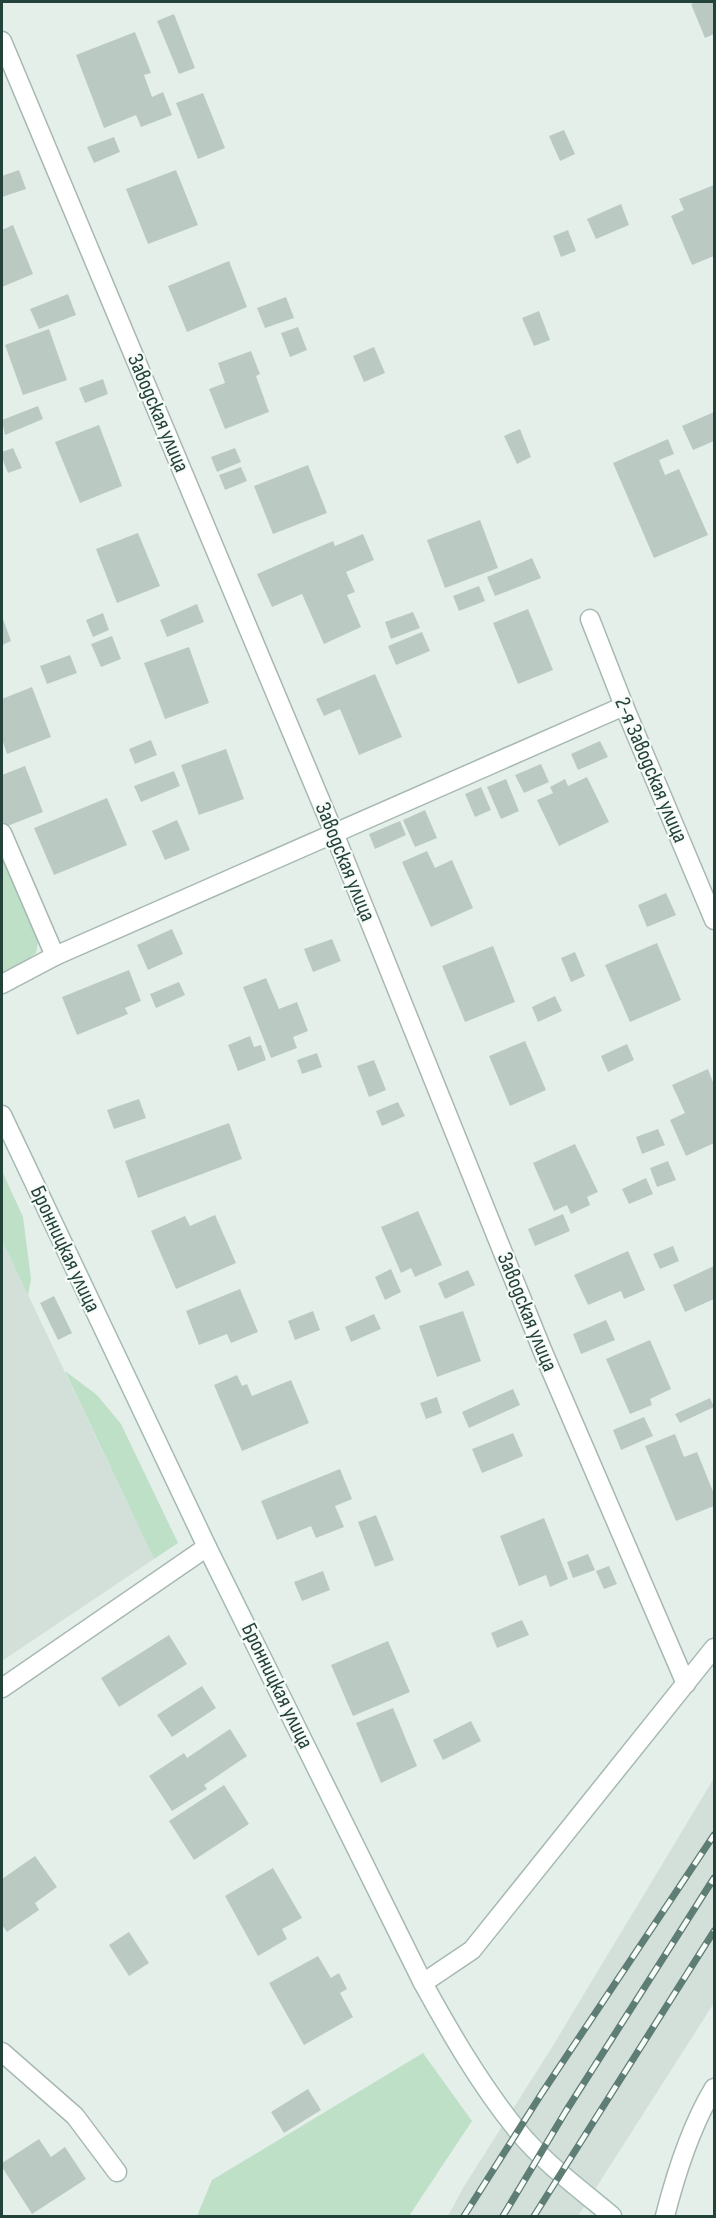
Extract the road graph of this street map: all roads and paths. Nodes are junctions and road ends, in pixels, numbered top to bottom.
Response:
1 (2, 41) edge
2 (590, 619) dead end
3 (624, 706) junction
4 (2, 833) edge
5 (334, 833) junction
6 (714, 920) edge
7 (55, 956) junction
8 (2, 984) edge
9 (2, 1115) edge
10 (207, 1547) junction
11 (714, 1648) edge
12 (686, 1684) junction
13 (2, 1688) edge
14 (423, 1983) junction
15 (2, 2052) edge
16 (714, 2088) edge
17 (117, 2172) dead end
18 (612, 2217) edge
19 (665, 2217) edge

1 - 5 street, Заводская улица
2 - 3 street, 2-я Заводская улица
3 - 5 street
3 - 6 street, 2-я Заводская улица
4 - 7 street
5 - 7 street
5 - 12 street, Заводская улица
7 - 8 street
9 - 10 street, Бронницкая улица
10 - 13 street
10 - 14 street, Бронницкая улица
11 - 12 street
12 - 14 street
14 - 18 street, Бронницкая улица
15 - 17 street
16 - 19 street

